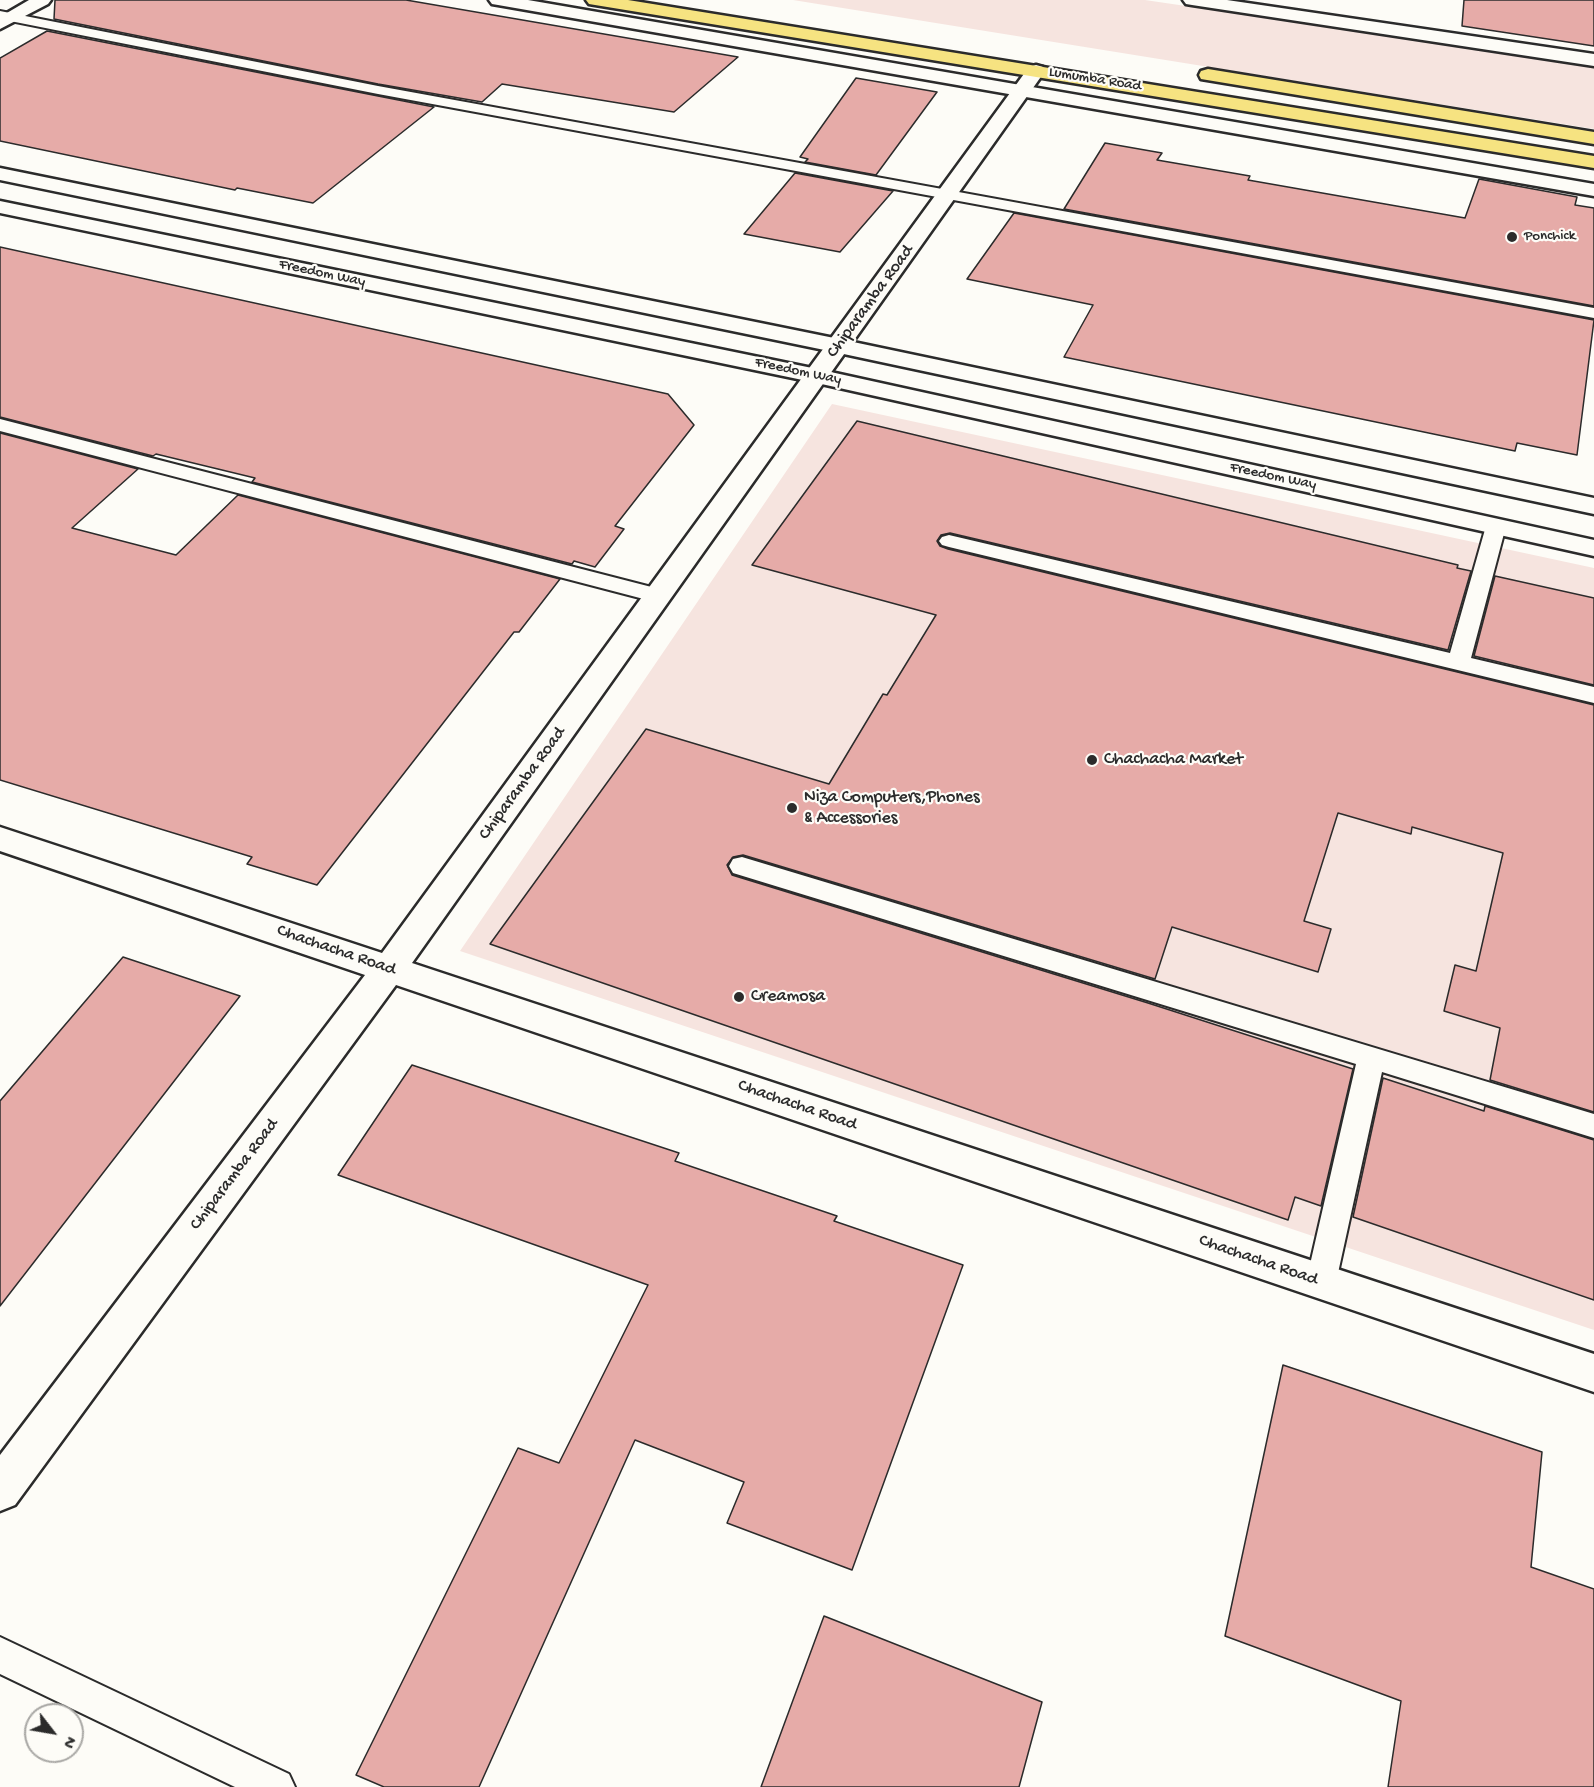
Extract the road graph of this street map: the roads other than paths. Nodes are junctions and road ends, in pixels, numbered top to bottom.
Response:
1 (42, 0) edge
2 (498, 0) edge
3 (595, 0) edge
4 (1192, 0) edge
5 (4, 18) edge
6 (1594, 60) edge
7 (1036, 71) junction
8 (1193, 73) dead end
9 (1021, 90) junction
10 (1594, 138) edge
11 (1594, 162) edge
12 (0, 174) edge
13 (1594, 190) edge
14 (948, 193) junction
15 (0, 207) edge
16 (1594, 313) edge
17 (839, 346) junction
18 (817, 376) junction
19 (0, 425) edge
20 (1594, 506) edge
21 (1496, 526) junction
22 (949, 541) dead end
23 (1594, 548) edge
24 (659, 596) junction
25 (1459, 662) junction
26 (1594, 695) edge
27 (0, 839) edge
28 (742, 866) dead end
29 (389, 969) junction
30 (1371, 1058) junction
31 (1594, 1126) edge
32 (1321, 1282) junction
33 (1594, 1373) edge
34 (0, 1490) edge
35 (0, 1655) edge
36 (276, 1787) edge

1 - 5 street
2 - 9 street
3 - 7 main road, Lumumba Road
4 - 6 street
5 - 14 lane
7 - 9 street, Chiparamba Road
7 - 11 main road, Lumumba Road
8 - 10 main road
9 - 13 street
9 - 14 street, Chiparamba Road
12 - 17 street, Freedom Way
14 - 16 lane
14 - 17 street, Chiparamba Road
15 - 18 street, Freedom Way
17 - 18 street, Chiparamba Road
17 - 20 street, Freedom Way
18 - 21 street, Freedom Way
18 - 24 street, Chiparamba Road
19 - 24 lane
21 - 23 street, Freedom Way
21 - 25 lane
22 - 25 lane
24 - 29 street, Chiparamba Road
25 - 26 lane
27 - 29 street, Chachacha Road
28 - 30 lane
29 - 32 street, Chachacha Road
29 - 34 street, Chiparamba Road
30 - 31 lane
30 - 32 lane
32 - 33 street, Chachacha Road
35 - 36 lane

